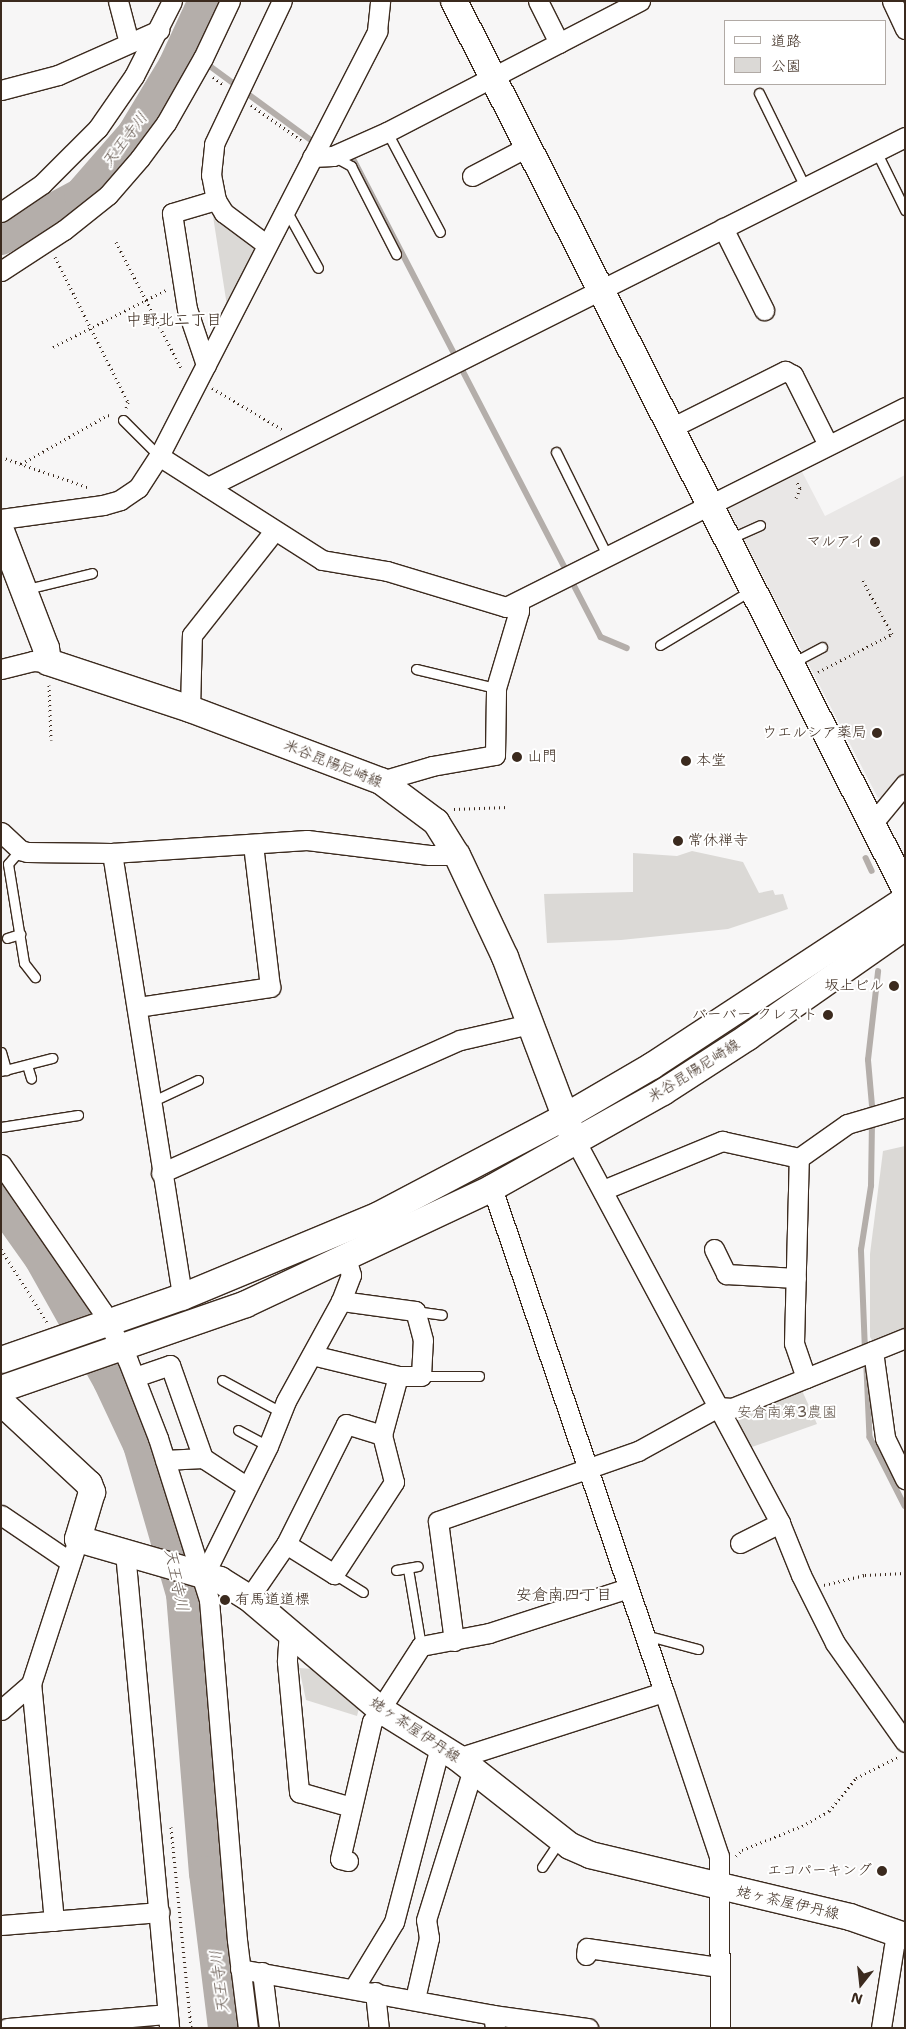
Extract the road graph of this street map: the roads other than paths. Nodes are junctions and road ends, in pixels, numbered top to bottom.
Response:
1 (118, 1) edge
2 (172, 1) edge
3 (230, 1) edge
4 (282, 1) edge
5 (380, 1) edge
6 (454, 1) edge
7 (538, 1) edge
8 (640, 1) edge
9 (892, 1) edge
10 (905, 29) edge
11 (159, 30) junction
12 (129, 43) junction
13 (559, 43) junction
14 (492, 77) junction
15 (1, 90) edge
16 (759, 93) dead end
17 (387, 132) junction
18 (905, 137) edge
19 (527, 147) junction
20 (876, 151) junction
21 (313, 154) junction
22 (333, 156) junction
23 (472, 176) dead end
24 (805, 187) junction
25 (216, 200) junction
26 (286, 210) junction
27 (905, 210) edge
28 (1, 212) edge
29 (723, 228) junction
30 (440, 232) dead end
31 (267, 244) junction
32 (396, 254) dead end
33 (318, 268) dead end
34 (1, 271) edge
35 (599, 290) junction
36 (764, 310) dead end
37 (200, 376) junction
38 (905, 406) edge
39 (123, 420) road end
40 (669, 429) junction
41 (828, 445) junction
42 (556, 452) dead end
43 (159, 456) junction
44 (208, 487) junction
45 (707, 505) junction
46 (1, 519) edge
47 (760, 525) dead end
48 (1, 531) edge
49 (274, 531) junction
50 (726, 540) junction
51 (607, 555) junction
52 (7, 565) edge
53 (92, 573) dead end
54 (21, 590) junction
55 (752, 590) junction
56 (519, 601) junction
57 (660, 645) dead end
58 (822, 647) dead end
59 (48, 662) junction
60 (1, 669) edge
61 (416, 669) dead end
62 (800, 670) junction
63 (496, 688) junction
64 (190, 708) junction
65 (381, 781) junction
66 (905, 784) edge
67 (872, 824) junction
68 (1, 832) edge
69 (253, 844) junction
70 (112, 853) junction
71 (458, 855) junction
72 (10, 862) edge
73 (905, 889) edge
74 (905, 900) edge
75 (905, 927) edge
76 (20, 934) junction
77 (7, 938) dead end
78 (35, 977) dead end
79 (138, 1007) junction
80 (530, 1024) junction
81 (1, 1052) edge
82 (52, 1058) dead end
83 (27, 1065) junction
84 (4, 1070) edge
85 (30, 1078) dead end
86 (198, 1080) dead end
87 (151, 1102) junction
88 (905, 1107) edge
89 (78, 1115) dead end
90 (563, 1118) junction
91 (1, 1126) edge
92 (576, 1142) junction
93 (798, 1158) junction
94 (1, 1164) edge
95 (161, 1173) junction
96 (492, 1188) junction
97 (603, 1190) junction
98 (714, 1249) dead end
99 (346, 1257) junction
100 (796, 1278) junction
101 (182, 1297) junction
102 (341, 1301) junction
103 (415, 1311) junction
104 (442, 1315) dead end
105 (105, 1324) junction
106 (905, 1338) edge
107 (118, 1348) junction
108 (873, 1351) junction
109 (312, 1355) junction
110 (1, 1360) edge
111 (398, 1376) junction
112 (421, 1376) junction
113 (478, 1376) dead end
114 (135, 1377) junction
115 (806, 1378) junction
116 (222, 1380) dead end
117 (1, 1389) edge
118 (1, 1402) edge
119 (718, 1407) junction
120 (281, 1412) junction
121 (238, 1430) dead end
122 (382, 1435) junction
123 (268, 1446) junction
124 (203, 1458) junction
125 (165, 1460) junction
126 (587, 1466) junction
127 (905, 1479) edge
128 (246, 1486) junction
129 (1, 1515) edge
130 (780, 1523) junction
131 (740, 1543) dead end
132 (286, 1544) junction
133 (74, 1550) junction
134 (125, 1552) junction
135 (418, 1566) dead end
136 (408, 1569) junction
137 (396, 1570) dead end
138 (197, 1574) junction
139 (334, 1574) junction
140 (628, 1588) junction
141 (363, 1592) dead end
142 (249, 1598) junction
143 (289, 1632) junction
144 (644, 1634) junction
145 (454, 1641) junction
146 (420, 1646) junction
147 (698, 1648) dead end
148 (31, 1684) junction
149 (664, 1692) junction
150 (1, 1710) edge
151 (381, 1710) junction
152 (905, 1742) edge
153 (457, 1758) junction
154 (351, 1807) junction
155 (560, 1839) junction
156 (341, 1859) dead end
157 (542, 1867) dead end
158 (718, 1876) junction
159 (160, 1912) junction
160 (54, 1921) junction
161 (1, 1924) edge
162 (900, 1934) edge
163 (586, 1949) dead end
164 (719, 1967) junction
165 (240, 1969) junction
166 (262, 1972) junction
167 (354, 1988) junction
168 (375, 1992) junction
169 (415, 1999) junction
170 (168, 2021) edge
171 (494, 2021) edge
172 (7, 2028) edge
173 (248, 2028) edge
174 (270, 2028) edge
175 (380, 2028) edge
176 (588, 2028) edge
177 (720, 2028) edge
178 (881, 2028) edge

1 - 12 street
2 - 11 street
3 - 34 street
4 - 25 street
5 - 21 street
6 - 14 main road
7 - 13 street
8 - 13 street
9 - 10 street
11 - 12 street
11 - 28 street
12 - 15 street
13 - 14 street
14 - 17 street
14 - 19 main road
16 - 24 lane
17 - 22 street
17 - 30 lane
18 - 20 street
19 - 23 street
19 - 35 main road
20 - 24 street
20 - 27 lane
21 - 22 street
21 - 26 street
22 - 32 lane
24 - 29 street
25 - 31 street
25 - 37 street
26 - 31 street
26 - 33 lane
29 - 35 street
29 - 36 street
31 - 37 street
35 - 40 main road
35 - 44 street
37 - 43 street
38 - 41 street
39 - 43 lane
40 - 41 street
40 - 45 main road
41 - 45 street
42 - 51 lane
43 - 44 street
43 - 46 street
44 - 49 street
45 - 50 main road
45 - 51 street
47 - 50 lane
48 - 52 main road
49 - 56 street
49 - 64 street
50 - 55 main road
51 - 56 street
52 - 54 main road
53 - 54 lane
54 - 59 main road
55 - 57 lane
55 - 62 main road
56 - 63 street
58 - 62 lane
59 - 60 street
59 - 64 main road, 米谷昆陽尼崎線
61 - 63 lane
62 - 67 main road
63 - 65 street
64 - 65 main road, 米谷昆陽尼崎線
65 - 71 main road, 米谷昆陽尼崎線
66 - 67 street
67 - 73 main road
68 - 72 street
69 - 70 street
69 - 71 street
69 - 79 street
70 - 72 street
70 - 79 street
71 - 80 main road, 米谷昆陽尼崎線
72 - 76 lane
74 - 90 main road, 米谷昆陽尼崎線
75 - 92 main road, 米谷昆陽尼崎線
76 - 77 lane
76 - 78 lane
79 - 87 street
80 - 90 main road, 米谷昆陽尼崎線
80 - 95 street
81 - 84 lane
82 - 83 lane
83 - 84 lane
83 - 85 lane
86 - 87 lane
87 - 95 street
88 - 93 street
89 - 91 lane
90 - 92 main road, 米谷昆陽尼崎線
90 - 101 main road
92 - 96 main road
92 - 97 street
93 - 97 street
93 - 100 street
94 - 105 street
95 - 101 street
96 - 99 main road
96 - 126 street
97 - 119 street
98 - 100 street
99 - 102 street
99 - 107 main road
100 - 115 street
101 - 105 main road
102 - 103 street
102 - 109 street
103 - 104 lane
103 - 112 street
105 - 107 street
105 - 110 main road
106 - 108 street
107 - 114 street
107 - 117 main road
108 - 115 street
108 - 127 street
109 - 111 street
109 - 120 street
111 - 112 street
111 - 122 street
112 - 113 lane
114 - 124 street
114 - 125 street
115 - 119 street
116 - 120 lane
118 - 133 main road
119 - 126 street
119 - 130 street
120 - 123 street
121 - 123 lane
122 - 132 street
122 - 139 street
123 - 128 street
124 - 125 street
124 - 128 street
125 - 138 street
126 - 140 street
126 - 145 street
128 - 138 street
129 - 133 street
130 - 131 street
130 - 152 street
132 - 139 street
132 - 142 street
133 - 134 main road, 姥ヶ茶屋伊丹線
133 - 148 street
134 - 138 main road, 姥ヶ茶屋伊丹線
134 - 159 street
135 - 136 lane
136 - 137 lane
136 - 146 lane
138 - 142 main road, 姥ヶ茶屋伊丹線
138 - 165 street
139 - 141 lane
140 - 144 street
140 - 145 street
142 - 143 main road, 姥ヶ茶屋伊丹線
143 - 151 main road, 姥ヶ茶屋伊丹線
143 - 154 street
144 - 147 lane
144 - 149 street
145 - 146 street
146 - 151 street
148 - 150 street
148 - 160 street
149 - 153 street
149 - 158 street
151 - 153 main road, 姥ヶ茶屋伊丹線
151 - 154 street
153 - 155 main road, 姥ヶ茶屋伊丹線
153 - 167 street
153 - 169 street
154 - 156 street
155 - 157 lane
155 - 158 main road, 姥ヶ茶屋伊丹線
158 - 162 main road, 姥ヶ茶屋伊丹線
158 - 164 street
159 - 160 street
159 - 170 street
160 - 161 street
162 - 178 street
163 - 164 street
164 - 177 street
165 - 166 street
165 - 173 street
166 - 167 street
166 - 174 street
167 - 168 street
168 - 169 street
168 - 175 street
169 - 171 street
170 - 172 street
171 - 176 street

